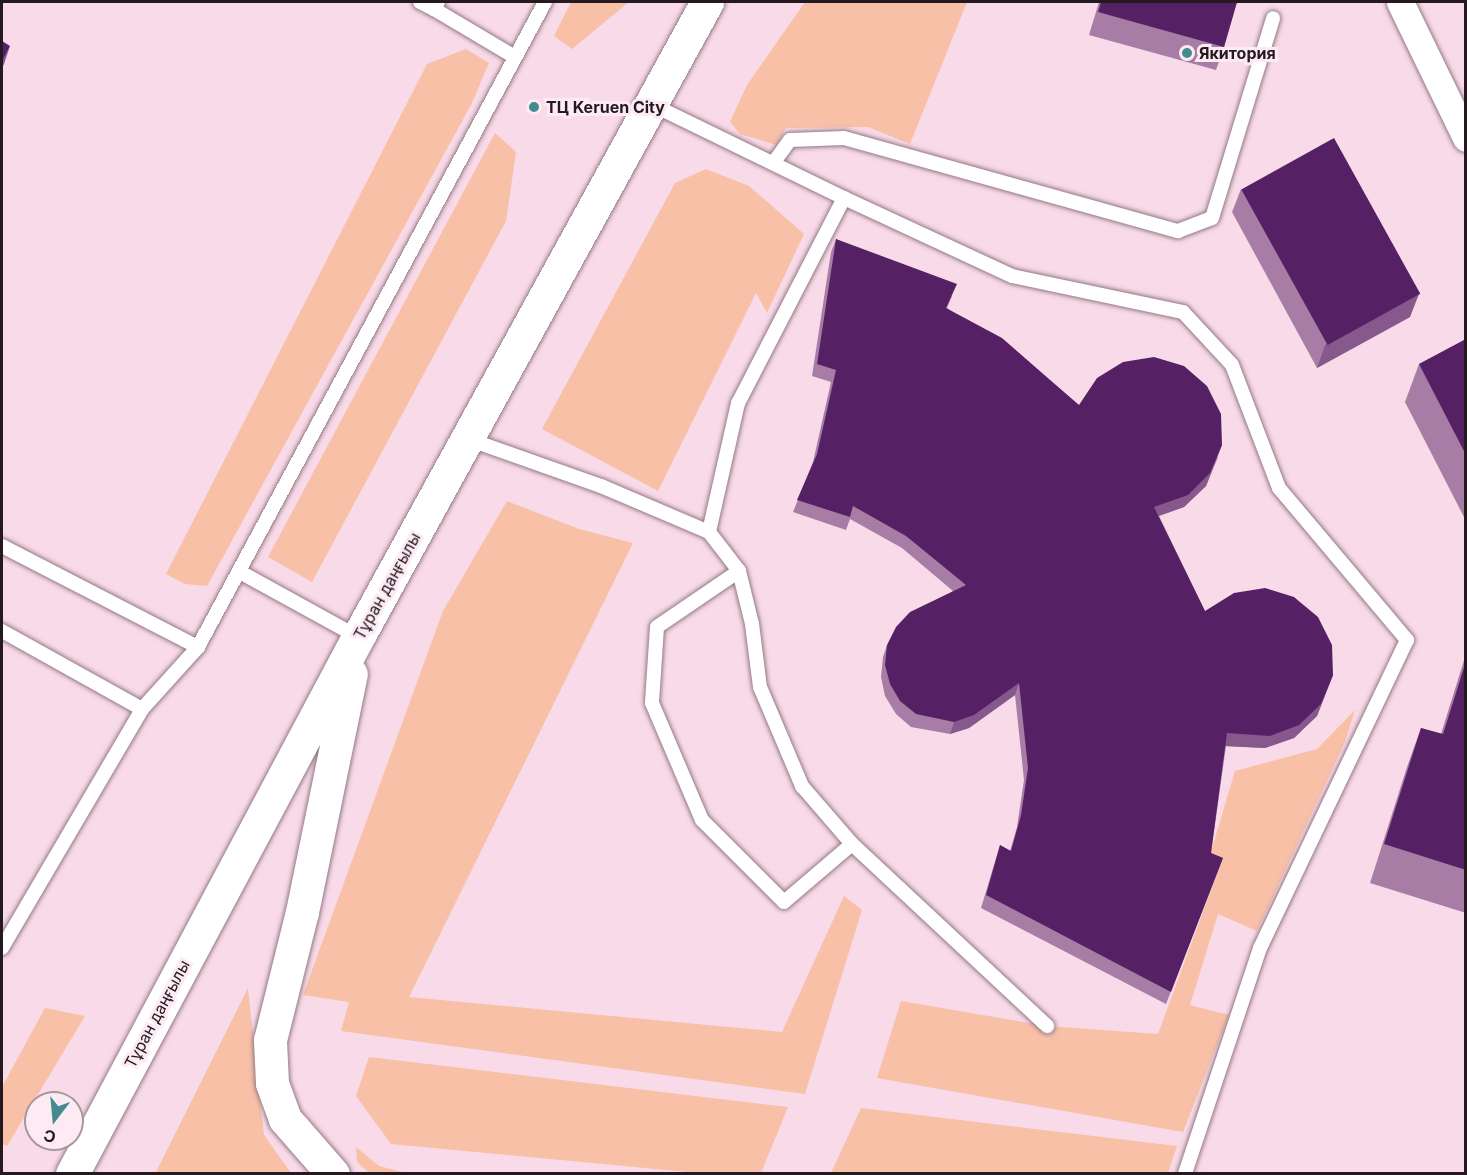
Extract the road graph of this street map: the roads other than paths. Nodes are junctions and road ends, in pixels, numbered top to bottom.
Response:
1 (420, 2) edge
2 (546, 2) edge
3 (707, 2) edge
4 (1400, 2) edge
5 (436, 5) edge
6 (1274, 18) dead end
7 (515, 57) junction
8 (651, 104) junction
9 (1466, 138) edge
10 (774, 162) junction
11 (844, 198) junction
12 (468, 439) junction
13 (709, 532) junction
14 (2, 546) edge
15 (240, 572) junction
16 (739, 572) junction
17 (2, 632) edge
18 (358, 637) junction
19 (198, 647) junction
20 (142, 709) junction
21 (852, 844) junction
22 (2, 948) edge
23 (1047, 1026) dead end
24 (72, 1173) edge
25 (333, 1173) edge
26 (1185, 1173) edge

1 - 5 lane
2 - 7 lane
3 - 8 main road, Тұран даңғылы
4 - 9 street
5 - 7 lane
6 - 10 lane
7 - 15 lane
8 - 10 lane
8 - 12 main road, Тұран даңғылы
10 - 11 lane
11 - 13 lane
11 - 26 lane
12 - 13 lane
12 - 18 main road, Тұран даңғылы
13 - 16 lane
14 - 19 lane
15 - 18 lane
15 - 19 lane
16 - 21 lane
16 - 21 lane
17 - 20 lane
18 - 24 main road, Тұран даңғылы
18 - 25 main road
19 - 20 lane
20 - 22 lane
21 - 23 lane

